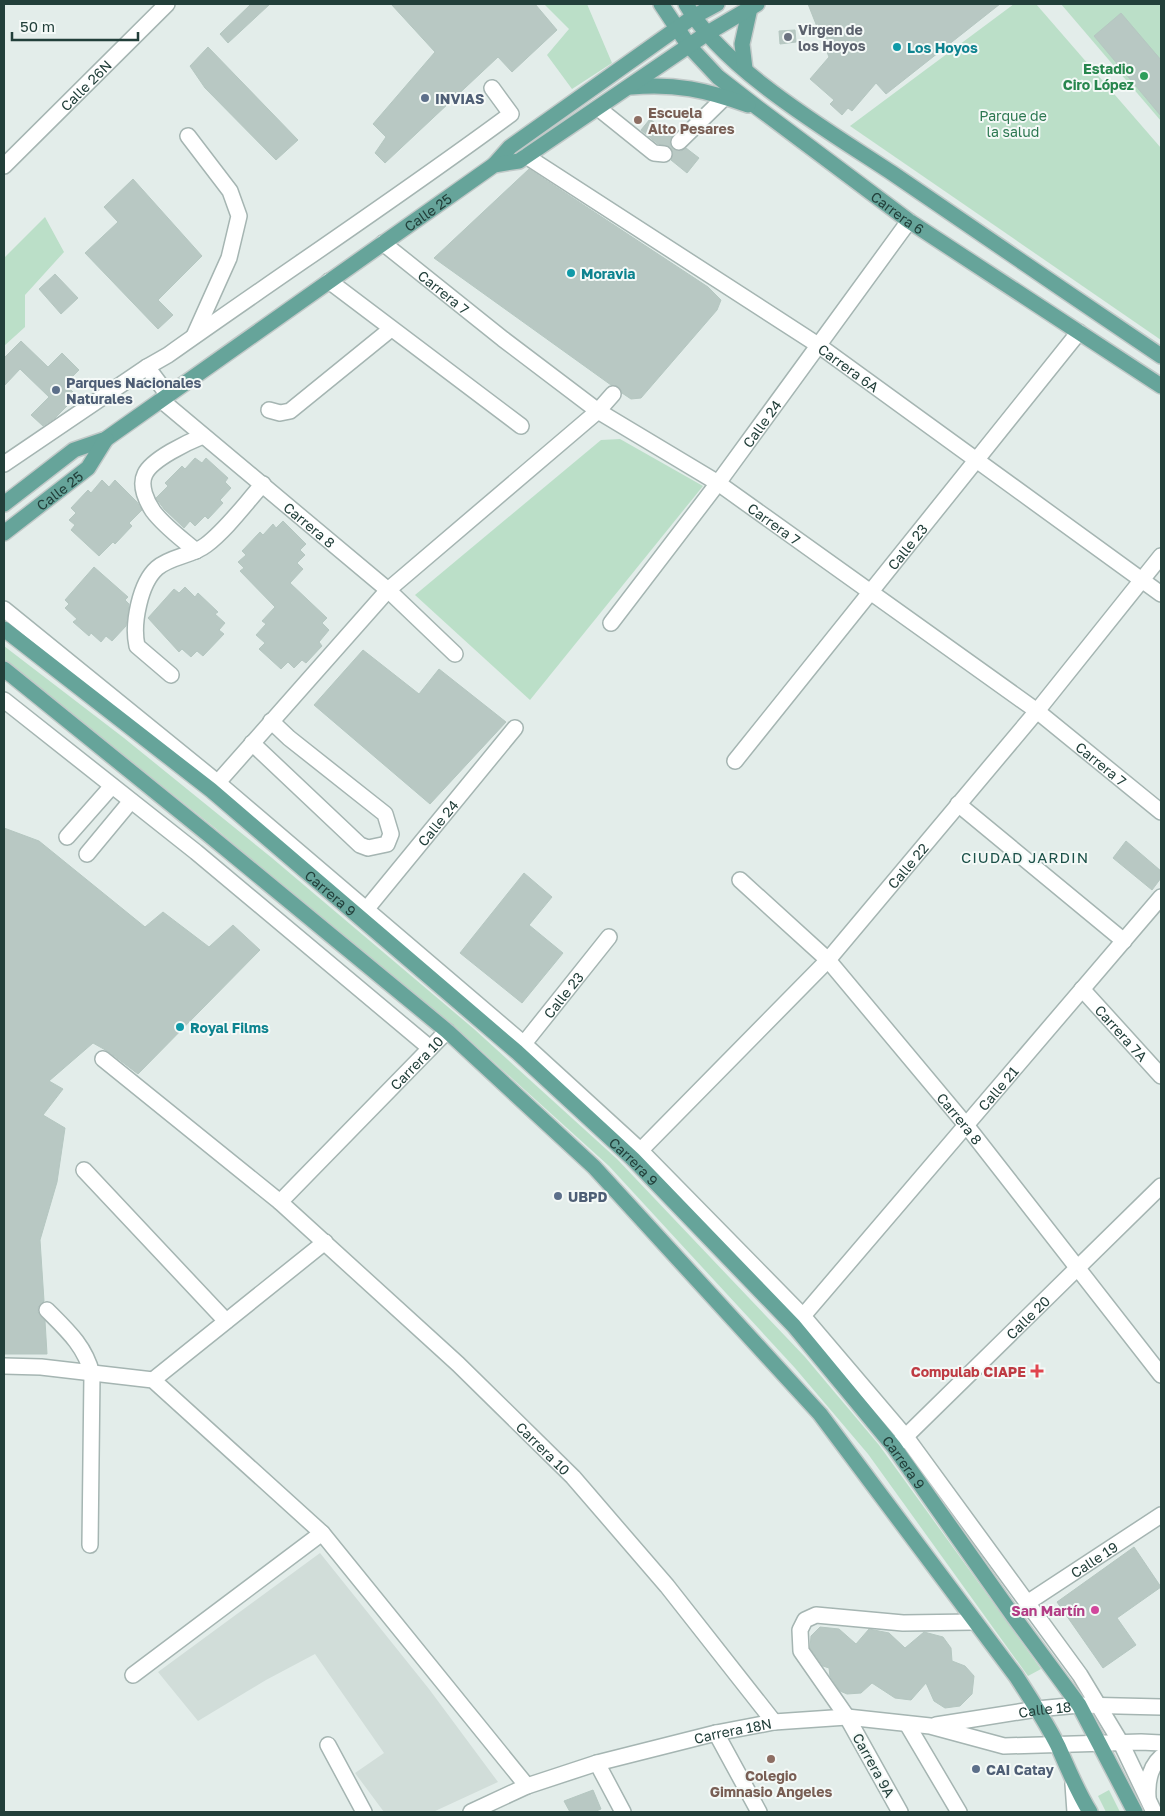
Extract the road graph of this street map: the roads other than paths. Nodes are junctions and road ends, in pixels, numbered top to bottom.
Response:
1 (661, 4) edge
2 (717, 4) edge
3 (159, 6) edge
4 (754, 6) edge
5 (690, 10) edge
6 (677, 29) junction
7 (706, 34) junction
8 (689, 46) junction
9 (745, 69) junction
10 (630, 87) junction
11 (492, 88) dead end
12 (725, 97) junction
13 (598, 108) junction
14 (758, 108) junction
15 (188, 136) dead end
16 (678, 142) dead end
17 (664, 154) dead end
18 (526, 156) junction
19 (494, 165) junction
20 (4, 166) edge
21 (909, 221) junction
22 (383, 243) junction
23 (329, 281) junction
24 (391, 329) junction
25 (1079, 332) junction
26 (194, 337) junction
27 (818, 345) junction
28 (1161, 356) edge
29 (147, 367) junction
30 (1161, 386) edge
31 (613, 394) dead end
32 (165, 397) junction
33 (269, 410) dead end
34 (598, 411) junction
35 (521, 426) dead end
36 (202, 436) junction
37 (106, 438) junction
38 (977, 460) junction
39 (4, 464) edge
40 (718, 483) junction
41 (263, 484) junction
42 (4, 504) edge
43 (4, 533) edge
44 (196, 551) junction
45 (1161, 556) edge
46 (1142, 579) junction
47 (388, 590) junction
48 (872, 593) junction
49 (1161, 594) edge
50 (4, 610) edge
51 (611, 623) dead end
52 (4, 629) edge
53 (455, 654) dead end
54 (4, 669) edge
55 (171, 675) dead end
56 (4, 700) edge
57 (1037, 711) junction
58 (271, 721) junction
59 (515, 728) dead end
60 (252, 743) junction
61 (735, 761) dead end
62 (112, 786) junction
63 (214, 786) junction
64 (131, 801) junction
65 (958, 804) junction
66 (1161, 812) edge
67 (67, 837) dead end
68 (87, 854) dead end
69 (740, 880) dead end
70 (1161, 897) edge
71 (363, 913) junction
72 (609, 937) dead end
73 (1124, 941) junction
74 (828, 960) junction
75 (1082, 989) junction
76 (447, 1031) junction
77 (430, 1048) junction
78 (521, 1048) junction
79 (103, 1059) dead end
80 (1161, 1076) edge
81 (966, 1125) junction
82 (637, 1154) junction
83 (84, 1170) dead end
84 (1161, 1186) edge
85 (280, 1202) junction
86 (325, 1242) junction
87 (1078, 1268) junction
88 (47, 1310) dead end
89 (226, 1321) junction
90 (799, 1321) junction
91 (4, 1366) edge
92 (92, 1374) junction
93 (1161, 1375) edge
94 (153, 1380) junction
95 (906, 1437) junction
96 (894, 1447) junction
97 (1161, 1515) edge
98 (322, 1532) junction
99 (90, 1545) dead end
100 (1027, 1603) junction
101 (974, 1622) junction
102 (133, 1675) dead end
103 (1099, 1704) junction
104 (1079, 1705) junction
105 (1161, 1707) edge
106 (1037, 1709) junction
107 (847, 1717) junction
108 (774, 1722) junction
109 (907, 1724) junction
110 (930, 1726) junction
111 (716, 1733) junction
112 (1121, 1742) junction
113 (1161, 1743) edge
114 (1100, 1744) junction
115 (328, 1745) dead end
116 (1058, 1746) junction
117 (1161, 1757) edge
118 (597, 1763) junction
119 (1073, 1784) junction
120 (527, 1786) junction
121 (1152, 1808) edge
122 (476, 1811) edge
123 (364, 1812) edge
124 (622, 1812) edge
125 (759, 1812) edge
126 (900, 1812) edge
127 (959, 1812) edge
128 (1075, 1812) edge
129 (1090, 1812) edge
130 (1135, 1812) edge

1 - 6 main road, Carrera 6
2 - 5 main road
3 - 20 street, Calle 26N
4 - 7 main road, Calle 25
4 - 9 main road
5 - 6 main road
5 - 7 main road, Carrera 6
6 - 8 main road, Carrera 6
6 - 19 main road
7 - 8 main road, Calle 25
7 - 9 main road, Carrera 6
8 - 10 main road, Calle 25
8 - 14 main road, Carrera 6
9 - 28 main road, Carrera 6
10 - 12 main road
10 - 13 main road, Calle 25
11 - 26 street
12 - 14 main road
12 - 16 street
13 - 17 street
13 - 18 main road, Calle 25
14 - 21 main road, Carrera 6
15 - 26 street
18 - 19 main road, Calle 25
18 - 27 street, Carrera 6A
19 - 22 main road, Calle 25
21 - 25 main road, Carrera 6
21 - 27 street, Calle 24
22 - 23 main road, Calle 25
22 - 34 street, Carrera 7
23 - 24 street
23 - 32 main road, Calle 25
24 - 33 street
24 - 35 street
25 - 30 main road, Carrera 6
25 - 38 street, Calle 23
26 - 29 street
27 - 38 street, Carrera 6A
27 - 40 street, Calle 24
29 - 32 street, Carrera 8
29 - 39 street
31 - 34 street
32 - 36 street, Carrera 8
32 - 37 main road, Calle 25
34 - 40 street, Carrera 7
34 - 47 street
36 - 41 street, Carrera 8
36 - 44 street
37 - 42 main road, Calle 25
37 - 43 main road, Calle 25
38 - 46 street, Carrera 6A
38 - 48 street, Calle 23
40 - 48 street, Carrera 7
40 - 51 street, Calle 24
41 - 44 street
41 - 47 street, Carrera 8
44 - 55 street
45 - 46 street, Calle 22
46 - 49 street, Carrera 6A
46 - 57 street, Calle 22
47 - 53 street, Carrera 8
47 - 58 street
48 - 57 street, Carrera 7
48 - 61 street, Calle 23
50 - 63 street
52 - 63 main road, Carrera 9
54 - 76 main road
56 - 62 street
57 - 65 street, Calle 22
57 - 66 street, Carrera 7
58 - 60 street
58 - 60 street
59 - 71 street, Calle 24
60 - 63 street
62 - 64 street
62 - 67 street
63 - 71 main road, Carrera 9
64 - 68 street
64 - 77 street
65 - 73 street
65 - 74 street, Calle 22
69 - 74 street, Carrera 8
70 - 73 street, Calle 21
71 - 78 main road, Carrera 9
72 - 78 street, Calle 23
73 - 75 street, Calle 21
74 - 81 street, Carrera 8
74 - 82 street, Calle 22
75 - 80 street, Carrera 7A
75 - 81 street, Calle 21
76 - 77 street, Carrera 10
76 - 101 main road
77 - 85 street, Carrera 10
78 - 82 main road, Carrera 9
79 - 85 street, Carrera 10
81 - 87 street, Carrera 8
81 - 90 street, Calle 21
82 - 90 main road, Carrera 9
83 - 89 street
84 - 87 street, Calle 20
85 - 86 street, Carrera 10
86 - 89 street
86 - 108 street, Carrera 10
87 - 93 street, Carrera 8
87 - 95 street, Calle 20
88 - 92 street
89 - 94 street
90 - 95 street
90 - 96 main road, Carrera 9
91 - 92 street
92 - 94 street
92 - 99 street
94 - 98 street
95 - 96 street, Calle 20
95 - 100 street
96 - 104 main road, Carrera 9
97 - 100 street, Calle 19
98 - 102 street
98 - 120 street
100 - 103 street
101 - 106 main road
101 - 107 street, Carrera 9A
103 - 104 street, Calle 18
103 - 105 street, Calle 18
103 - 112 street
104 - 106 street, Calle 18
104 - 114 main road, Carrera 9
106 - 110 street, Calle 18
106 - 116 main road
107 - 108 street, Carrera 18N
107 - 109 street, Carrera 18N
107 - 126 street, Carrera 9A
108 - 111 street, Carrera 18N
109 - 110 street, Carrera 18N
109 - 127 street
110 - 116 street, Carrera 18N
111 - 118 street, Carrera 18N
111 - 125 street
112 - 113 street
112 - 114 street
112 - 121 street
114 - 116 street
114 - 130 main road, Carrera 9
115 - 123 street
116 - 119 main road
117 - 121 street
118 - 120 street, Carrera 18N
118 - 124 street
119 - 128 street
119 - 129 main road
120 - 122 street, Carrera 18N

